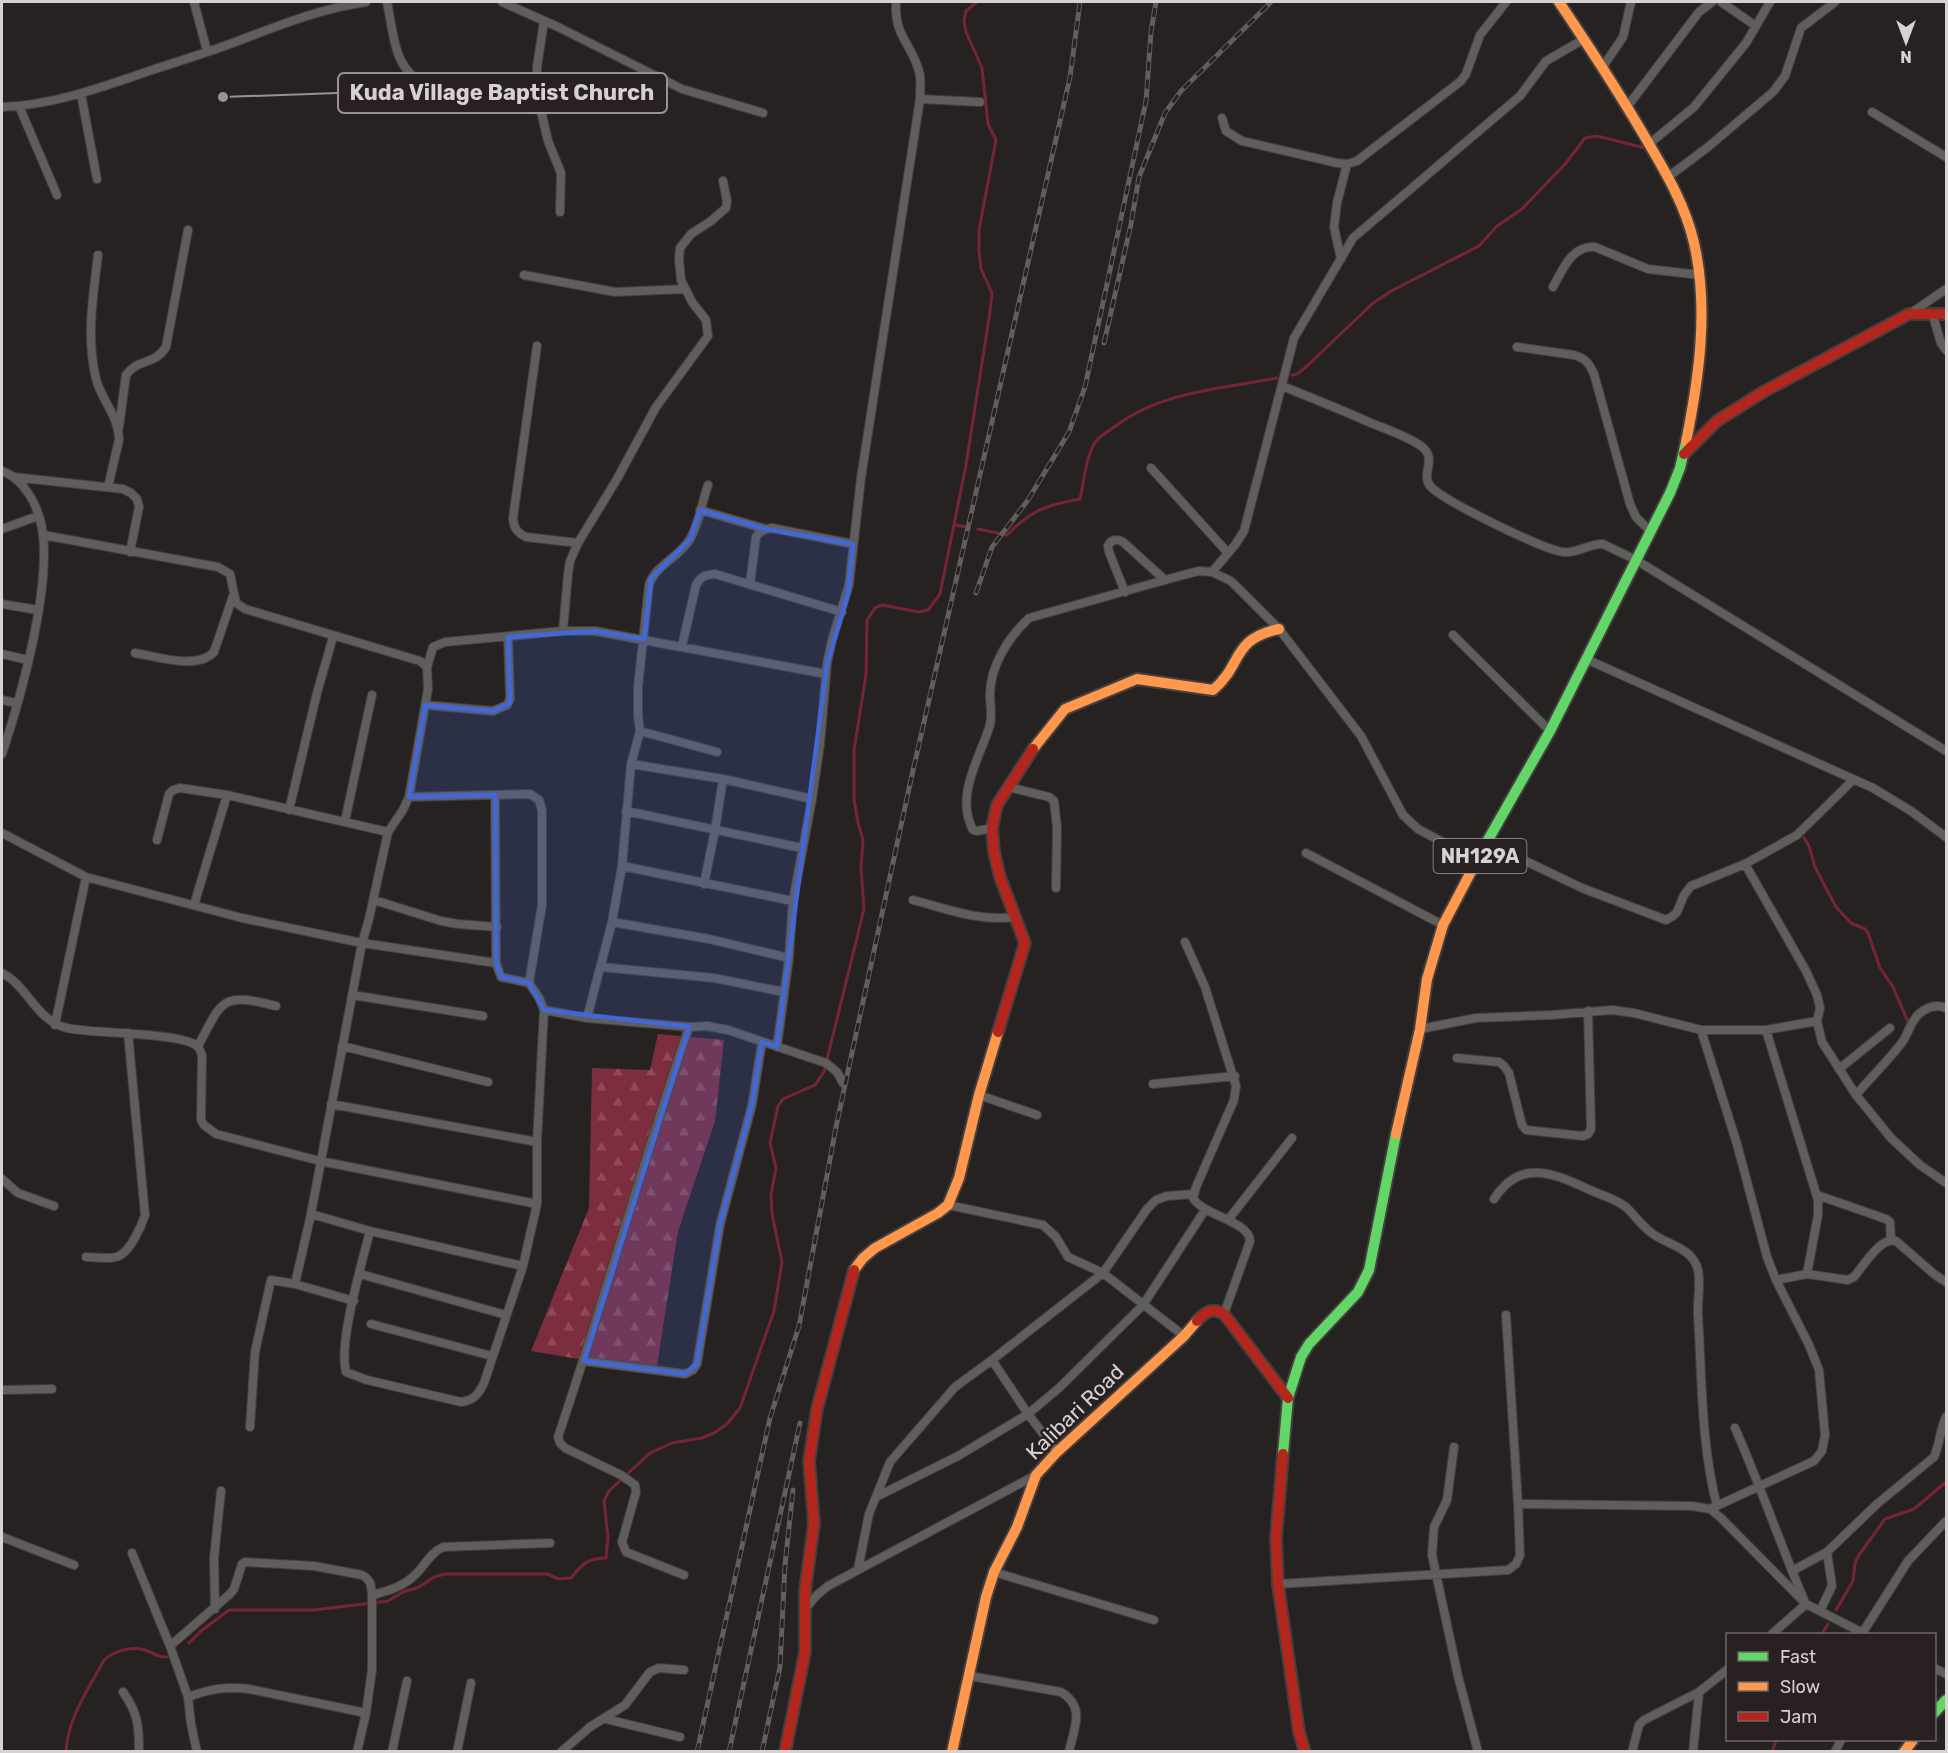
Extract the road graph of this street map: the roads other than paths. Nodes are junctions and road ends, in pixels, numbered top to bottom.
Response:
1 (194, 2) edge
2 (366, 2) edge
3 (387, 2) edge
4 (502, 2) edge
5 (896, 2) edge
6 (1506, 2) edge
7 (1559, 2) edge
8 (1631, 2) edge
9 (1712, 2) edge
10 (1720, 2) edge
11 (1770, 2) edge
12 (1835, 2) edge
13 (544, 21) junction
14 (1756, 26) junction
15 (1584, 39) junction
16 (207, 51) junction
17 (1602, 68) junction
18 (81, 94) junction
19 (920, 99) junction
20 (980, 102) dead end
21 (19, 106) junction
22 (2, 107) edge
23 (1626, 107) junction
24 (539, 110) junction
25 (1872, 112) dead end
26 (763, 113) dead end
27 (1222, 118) dead end
28 (1649, 144) junction
29 (1947, 157) edge
30 (1347, 164) junction
31 (1668, 177) junction
32 (97, 179) dead end
33 (723, 181) dead end
34 (57, 195) dead end
35 (560, 212) dead end
36 (188, 230) dead end
37 (98, 255) dead end
38 (1341, 259) junction
39 (524, 275) dead end
40 (1700, 275) junction
41 (1553, 287) dead end
42 (685, 289) junction
43 (1947, 289) edge
44 (1932, 313) junction
45 (1908, 314) junction
46 (1947, 314) edge
47 (537, 346) dead end
48 (1517, 347) dead end
49 (1947, 350) edge
50 (1282, 386) junction
51 (119, 432) junction
52 (1684, 454) junction
53 (1151, 468) dead end
54 (2, 471) edge
55 (14, 477) junction
56 (708, 485) dead end
57 (108, 487) junction
58 (700, 510) junction
59 (38, 516) junction
60 (2, 529) edge
61 (766, 529) junction
62 (1651, 532) junction
63 (43, 535) junction
64 (578, 543) junction
65 (853, 544) junction
66 (130, 552) junction
67 (1228, 553) junction
68 (1636, 560) junction
69 (1212, 572) junction
70 (1165, 580) junction
71 (750, 584) junction
72 (1125, 592) junction
73 (233, 596) junction
74 (2, 604) edge
75 (38, 610) junction
76 (842, 612) junction
77 (1278, 629) junction
78 (563, 631) junction
79 (1453, 635) dead end
80 (333, 637) junction
81 (508, 637) junction
82 (644, 639) junction
83 (682, 646) junction
84 (135, 653) dead end
85 (2, 654) edge
86 (1586, 659) junction
87 (28, 660) junction
88 (427, 667) junction
89 (826, 674) junction
90 (372, 695) dead end
91 (2, 699) edge
92 (16, 703) junction
93 (425, 705) junction
94 (640, 731) junction
95 (1550, 731) junction
96 (2, 749) edge
97 (1947, 751) edge
98 (717, 752) dead end
99 (631, 764) junction
100 (723, 779) junction
101 (1853, 780) junction
102 (1008, 787) junction
103 (226, 795) junction
104 (495, 795) junction
105 (409, 797) junction
106 (812, 799) junction
107 (289, 810) junction
108 (626, 812) junction
109 (345, 821) junction
110 (993, 828) junction
111 (715, 830) junction
112 (388, 832) junction
113 (2, 833) edge
114 (1947, 837) edge
115 (157, 840) dead end
116 (1488, 843) junction
117 (802, 848) junction
118 (1306, 853) dead end
119 (1478, 861) junction
120 (1745, 864) junction
121 (622, 866) junction
122 (86, 878) junction
123 (704, 884) junction
124 (1056, 888) dead end
125 (374, 900) junction
126 (913, 900) dead end
127 (793, 901) junction
128 (194, 905) junction
129 (1016, 917) junction
130 (612, 922) junction
131 (1443, 925) junction
132 (497, 927) junction
133 (1185, 942) dead end
134 (362, 943) junction
135 (789, 958) junction
136 (496, 963) junction
137 (601, 967) junction
138 (2, 973) edge
139 (529, 983) junction
140 (784, 992) junction
141 (352, 995) junction
142 (276, 1006) dead end
143 (1947, 1008) edge
144 (544, 1010) junction
145 (1588, 1011) junction
146 (483, 1016) dead end
147 (587, 1018) junction
148 (1817, 1022) junction
149 (55, 1025) junction
150 (689, 1027) junction
151 (1890, 1028) dead end
152 (1420, 1029) junction
153 (1701, 1030) junction
154 (1766, 1030) junction
155 (128, 1033) junction
156 (762, 1042) junction
157 (198, 1046) junction
158 (342, 1046) junction
159 (777, 1047) junction
160 (1457, 1058) dead end
161 (1839, 1069) junction
162 (1235, 1076) junction
163 (488, 1082) dead end
164 (843, 1083) dead end
165 (1153, 1084) dead end
166 (979, 1095) junction
167 (1856, 1095) junction
168 (331, 1104) junction
169 (1037, 1115) dead end
170 (1292, 1138) dead end
171 (537, 1142) junction
172 (320, 1161) junction
173 (2, 1179) edge
174 (1947, 1183) edge
175 (1194, 1194) junction
176 (1817, 1195) junction
177 (1494, 1199) dead end
178 (537, 1204) junction
179 (948, 1205) junction
180 (54, 1206) dead end
181 (1205, 1210) junction
182 (311, 1214) junction
183 (1228, 1221) junction
184 (370, 1231) junction
185 (1891, 1240) junction
186 (86, 1257) dead end
187 (523, 1266) junction
188 (1103, 1273) junction
189 (360, 1274) junction
190 (1807, 1274) junction
191 (1776, 1280) junction
192 (1947, 1282) edge
193 (295, 1284) junction
194 (354, 1301) junction
195 (1143, 1305) junction
196 (1224, 1314) junction
197 (506, 1315) junction
198 (1506, 1315) dead end
199 (370, 1324) dead end
200 (1184, 1336) junction
201 (492, 1356) junction
202 (992, 1360) junction
203 (584, 1361) junction
204 (52, 1389) dead end
205 (2, 1390) edge
206 (1288, 1398) junction
207 (1028, 1414) junction
208 (1947, 1417) edge
209 (250, 1427) dead end
210 (1735, 1428) dead end
211 (1454, 1447) dead end
212 (1057, 1452) junction
213 (1036, 1475) junction
214 (1760, 1485) junction
215 (221, 1491) dead end
216 (876, 1497) junction
217 (1518, 1504) junction
218 (1714, 1508) junction
219 (1947, 1521) edge
220 (2, 1537) edge
221 (550, 1543) dead end
222 (132, 1552) dead end
223 (1827, 1552) junction
224 (74, 1565) dead end
225 (858, 1569) junction
226 (1792, 1571) junction
227 (994, 1572) junction
228 (1434, 1574) junction
229 (684, 1575) dead end
230 (1278, 1584) junction
231 (372, 1597) junction
232 (1806, 1604) junction
233 (215, 1609) junction
234 (805, 1609) junction
235 (1820, 1611) junction
236 (1154, 1620) dead end
237 (1774, 1633) edge
238 (1865, 1633) edge
239 (170, 1646) junction
240 (684, 1670) dead end
241 (1726, 1671) edge
242 (970, 1676) junction
243 (407, 1681) dead end
244 (471, 1683) dead end
245 (123, 1692) dead end
246 (1699, 1692) junction
247 (188, 1697) junction
248 (1947, 1700) edge
249 (1936, 1712) edge
250 (366, 1713) junction
251 (606, 1719) junction
252 (680, 1737) dead end
253 (139, 1752) edge
254 (197, 1752) edge
255 (357, 1752) edge
256 (392, 1752) edge
257 (456, 1752) edge
258 (561, 1752) edge
259 (785, 1752) edge
260 (952, 1752) edge
261 (1069, 1752) edge
262 (1305, 1752) edge
263 (1478, 1752) edge
264 (1632, 1752) edge
265 (1693, 1752) edge

1 - 16 street
2 - 16 street
3 - 24 street
4 - 13 street
5 - 19 street
6 - 30 street
7 - 15 main road, NH129A
8 - 17 street
9 - 23 street
10 - 14 street
11 - 14 street
12 - 31 street
13 - 24 street
13 - 26 street
14 - 28 street
15 - 17 main road, NH129A
15 - 38 street
16 - 18 street
17 - 23 main road, NH129A
18 - 21 street
18 - 32 street
19 - 20 street
19 - 65 street
21 - 22 street
21 - 34 street
23 - 28 main road, NH129A
24 - 35 street
25 - 29 street
27 - 30 street
28 - 31 main road, NH129A
30 - 38 street
31 - 40 main road, NH129A
33 - 42 street
36 - 51 street
37 - 51 street
38 - 50 street
39 - 42 street
40 - 41 street
40 - 52 main road, NH129A
42 - 64 street
43 - 45 street
44 - 45 main road
44 - 46 main road
44 - 49 street
45 - 52 main road
47 - 64 street
48 - 62 street
50 - 67 street
50 - 68 street
51 - 57 street
52 - 62 main road, NH129A
53 - 67 street
54 - 55 street
55 - 57 street
55 - 59 street
56 - 58 street
57 - 66 street
58 - 61 street
58 - 82 street
59 - 60 street
59 - 63 street
61 - 65 street
61 - 71 street
62 - 68 main road, NH129A
63 - 66 street
63 - 75 street
64 - 78 street
65 - 76 street
66 - 73 street
67 - 69 street
68 - 86 main road, NH129A
68 - 97 street
69 - 70 street
69 - 77 street
70 - 72 street
70 - 72 street
71 - 76 street
71 - 83 street
72 - 110 street
73 - 80 street
73 - 84 street
74 - 75 street
75 - 87 street
76 - 89 street
77 - 102 main road
77 - 119 street
78 - 81 street
78 - 82 street
79 - 95 street
80 - 88 street
80 - 107 street
81 - 88 street
81 - 93 street
82 - 83 street
82 - 94 street
83 - 89 street
85 - 87 street
86 - 95 main road, NH129A
86 - 101 street
87 - 92 street
88 - 93 street
89 - 106 street
90 - 109 street
91 - 92 street
92 - 96 street
93 - 105 street
94 - 98 street
94 - 99 street
95 - 116 main road, NH129A
99 - 100 street
99 - 108 street
100 - 106 street
100 - 111 street
101 - 114 street
101 - 120 street
102 - 110 main road
102 - 124 street
103 - 107 street
103 - 115 street
103 - 128 street
104 - 105 street
104 - 132 street
104 - 139 street
105 - 112 street
106 - 117 street
107 - 109 street
108 - 111 street
108 - 121 street
109 - 112 street
110 - 129 main road
111 - 117 street
111 - 123 street
112 - 125 street
113 - 122 street
116 - 119 main road, NH129A
116 - 120 street
117 - 127 street
118 - 131 street
119 - 131 main road, NH129A
120 - 148 street
121 - 123 street
121 - 130 street
122 - 128 street
122 - 149 street
123 - 127 street
125 - 132 street
125 - 134 street
126 - 129 street
127 - 135 street
128 - 134 street
129 - 166 main road
130 - 135 street
130 - 137 street
131 - 152 main road, NH129A
132 - 136 street
133 - 162 street
134 - 136 street
134 - 141 street
135 - 140 street
136 - 139 street
137 - 140 street
137 - 147 street
138 - 149 street
139 - 144 street
140 - 159 street
141 - 146 street
141 - 158 street
142 - 157 street
143 - 167 street
144 - 147 street
144 - 171 street
145 - 152 street
145 - 153 street
145 - 160 street
147 - 150 street
148 - 154 street
148 - 161 street
149 - 155 street
150 - 156 street
150 - 203 street
151 - 161 street
152 - 206 main road, NH129A
153 - 154 street
153 - 191 street
154 - 176 street
155 - 157 street
155 - 186 street
156 - 159 street
156 - 203 street
157 - 172 street
158 - 163 street
158 - 168 street
159 - 164 street
161 - 167 street
162 - 165 street
162 - 175 street
166 - 169 street
166 - 179 main road
167 - 174 street
168 - 171 street
168 - 172 street
170 - 183 street
171 - 178 street
172 - 178 street
172 - 182 street
173 - 180 street
175 - 181 street
175 - 188 street
176 - 185 street
176 - 190 street
177 - 218 street
178 - 187 street
179 - 188 street
179 - 234 main road
181 - 183 street
181 - 195 street
182 - 184 street
182 - 193 street
183 - 196 street
184 - 187 street
184 - 189 street
185 - 190 street
185 - 192 street
187 - 197 street
188 - 195 street
188 - 202 street
189 - 194 street
189 - 197 street
190 - 191 street
191 - 214 street
193 - 194 street
193 - 209 street
194 - 201 street
195 - 200 street
195 - 207 street
196 - 200 main road, Kalibari Road
196 - 206 main road
197 - 201 street
198 - 217 street
199 - 201 street
200 - 212 main road, Kalibari Road
202 - 207 street
202 - 216 street
203 - 229 street
204 - 205 street
206 - 230 main road, NH129A
207 - 212 street
207 - 216 street
208 - 223 street
210 - 214 street
211 - 228 street
212 - 213 main road, Kalibari Road
213 - 225 street
213 - 227 main road, Kalibari Road
214 - 218 street
214 - 226 street
215 - 233 street
216 - 225 street
217 - 218 street
217 - 228 street
218 - 232 street
219 - 238 street
220 - 224 street
221 - 231 street
222 - 239 street
223 - 226 street
223 - 235 street
225 - 234 street
226 - 232 street
227 - 236 street
227 - 242 main road, Kalibari Road
228 - 230 street
228 - 263 street
230 - 262 main road, NH129A
231 - 233 street
231 - 250 street
232 - 235 street
232 - 237 street
233 - 239 street
234 - 259 main road
235 - 238 street
239 - 247 street
240 - 251 street
241 - 246 street
242 - 260 main road, Kalibari Road
242 - 261 street
243 - 256 street
244 - 257 street
245 - 253 street
246 - 264 street
246 - 265 street
247 - 250 street
247 - 254 street
248 - 249 main road
250 - 255 street
251 - 252 street
251 - 258 street

